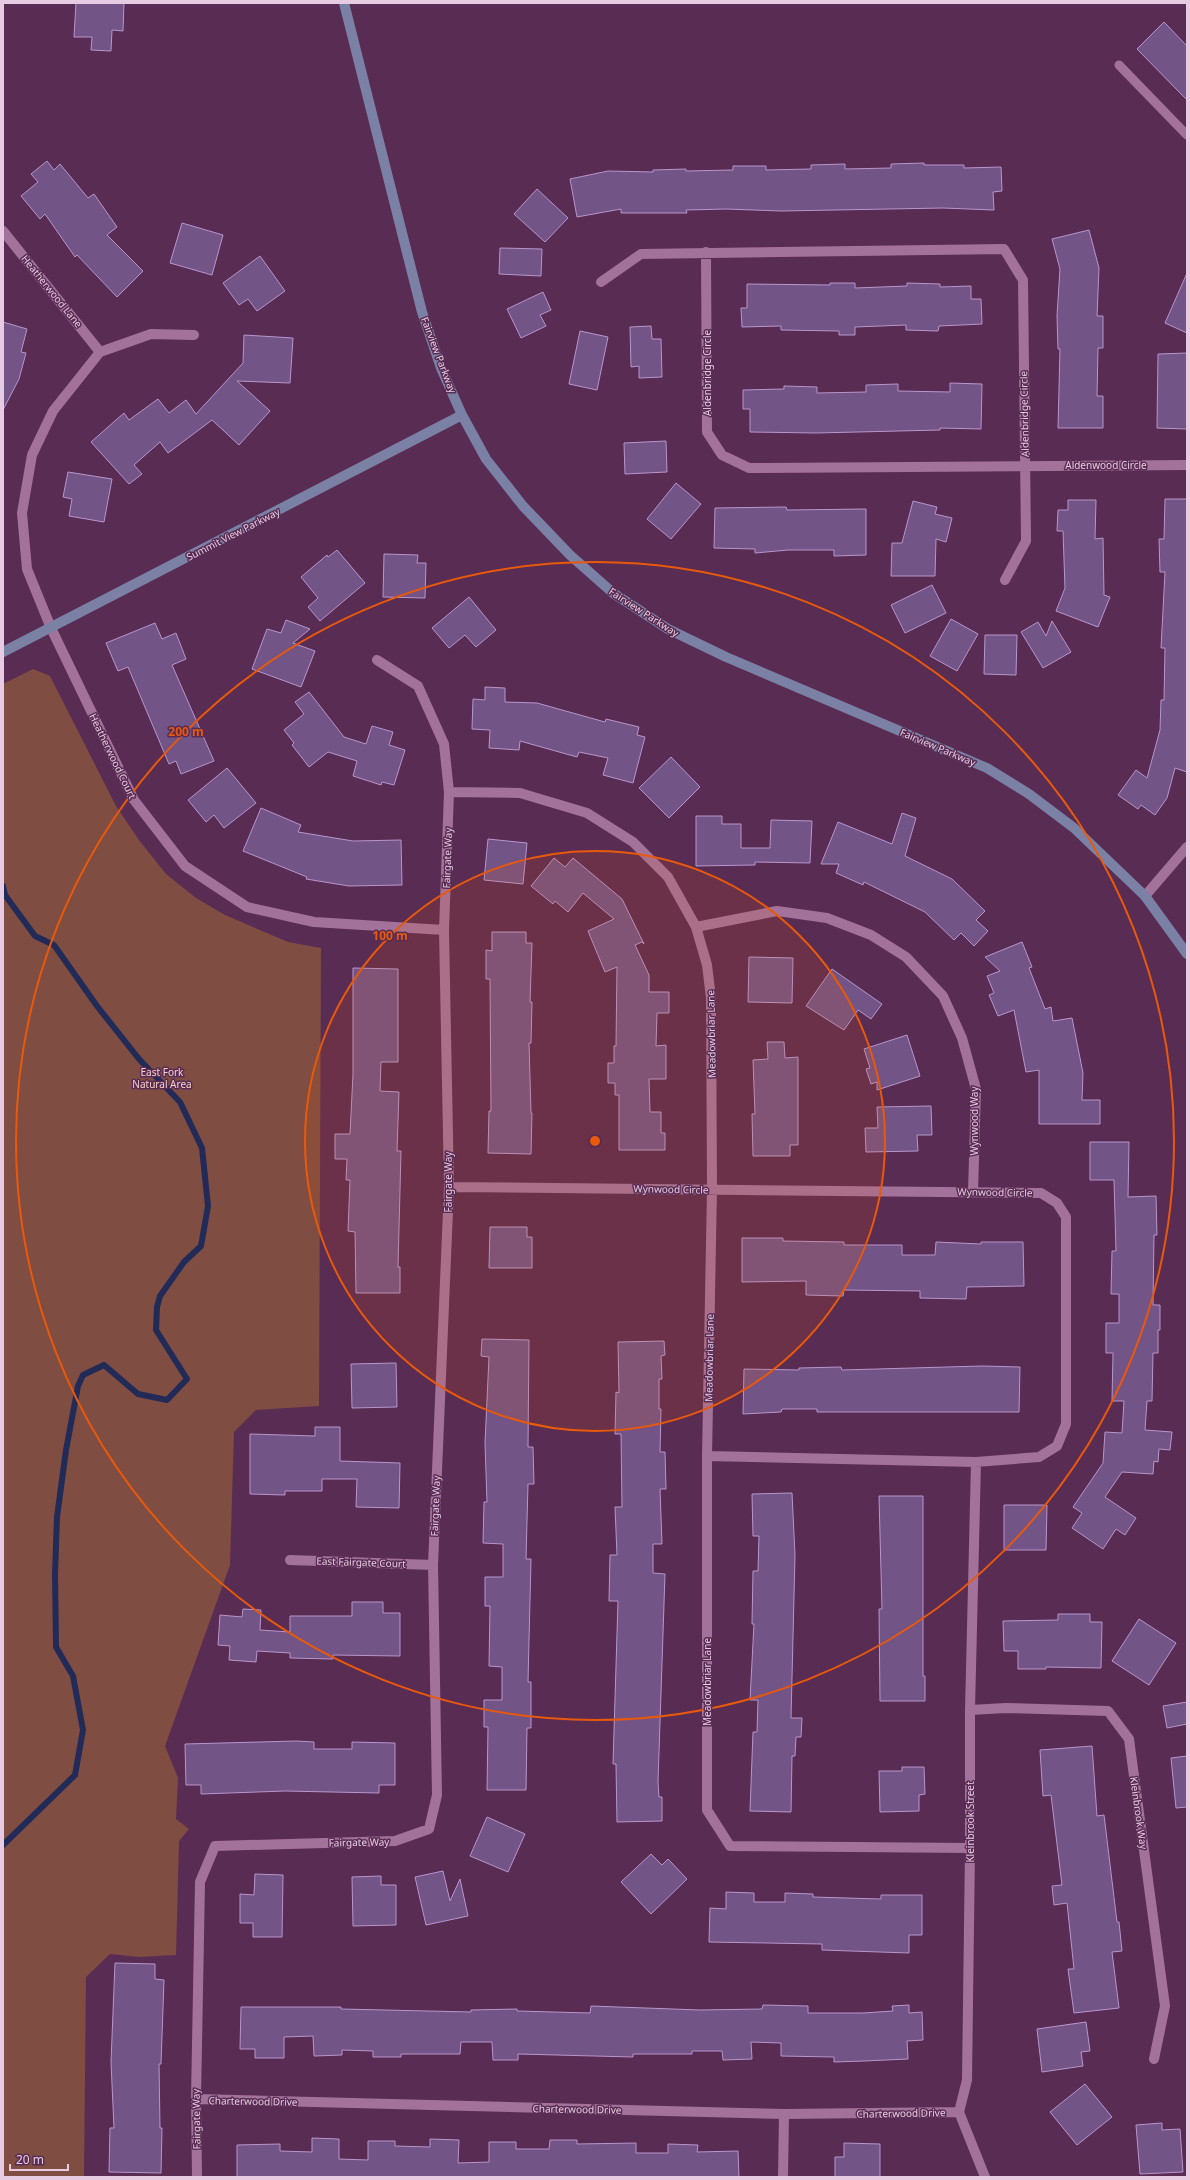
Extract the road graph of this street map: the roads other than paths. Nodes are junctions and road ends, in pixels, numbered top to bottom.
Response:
1 (344, 3) edge
2 (1119, 65) dead end
3 (1187, 135) edge
4 (3, 231) edge
5 (706, 252) junction
6 (601, 282) dead end
7 (194, 334) dead end
8 (100, 352) junction
9 (462, 415) junction
10 (1025, 465) junction
11 (1187, 465) edge
12 (1005, 580) dead end
13 (51, 628) junction
14 (3, 652) edge
15 (377, 660) dead end
16 (449, 792) junction
17 (1187, 847) edge
18 (1145, 896) junction
19 (696, 927) junction
20 (444, 930) junction
21 (1187, 954) edge
22 (449, 1187) junction
23 (712, 1189) junction
24 (973, 1192) junction
25 (707, 1456) junction
26 (976, 1462) junction
27 (290, 1560) dead end
28 (433, 1564) junction
29 (970, 1710) junction
30 (970, 1848) junction
31 (1154, 2059) dead end
32 (196, 2099) junction
33 (959, 2112) junction
34 (784, 2114) junction
35 (198, 2177) edge
36 (783, 2177) edge
37 (984, 2177) edge

1 - 9 main road, Fairview Parkway
2 - 3 lane
4 - 8 street, Heatherwood Lane
5 - 6 street, Aldenbridge Circle
5 - 10 street, Aldenbridge Circle
5 - 10 street, Aldenbridge Circle
7 - 8 street
8 - 13 street, Heatherwood Court
9 - 13 main road, Summit View Parkway
9 - 18 main road, Fairview Parkway
10 - 11 street, Aldenwood Circle
10 - 12 street
13 - 14 main road, Summit View Parkway
13 - 20 street, Heatherwood Court
15 - 16 street, Fairgate Way
16 - 19 street, Meadowbriar Lane
16 - 20 street, Fairgate Way
17 - 18 street
18 - 21 main road, Fairview Parkway
19 - 23 street, Meadowbriar Lane
19 - 24 street, Wynwood Way
20 - 22 street, Fairgate Way
22 - 23 street, Wynwood Circle
22 - 28 street, Fairgate Way
23 - 24 street, Wynwood Circle
23 - 25 street, Meadowbriar Lane
24 - 26 street, Wynwood Circle
25 - 26 street, Wynwood Circle
25 - 30 street, Meadowbriar Lane
26 - 29 street, Kleinbrook Street
27 - 28 street, East Fairgate Court
28 - 32 street, Fairgate Way
29 - 30 street, Kleinbrook Street
29 - 31 street, Kleinbrook Way
30 - 33 street, Kleinbrook Street
32 - 34 street, Charterwood Drive
32 - 35 street, Fairgate Way
33 - 34 street, Charterwood Drive
33 - 37 street
34 - 36 street

